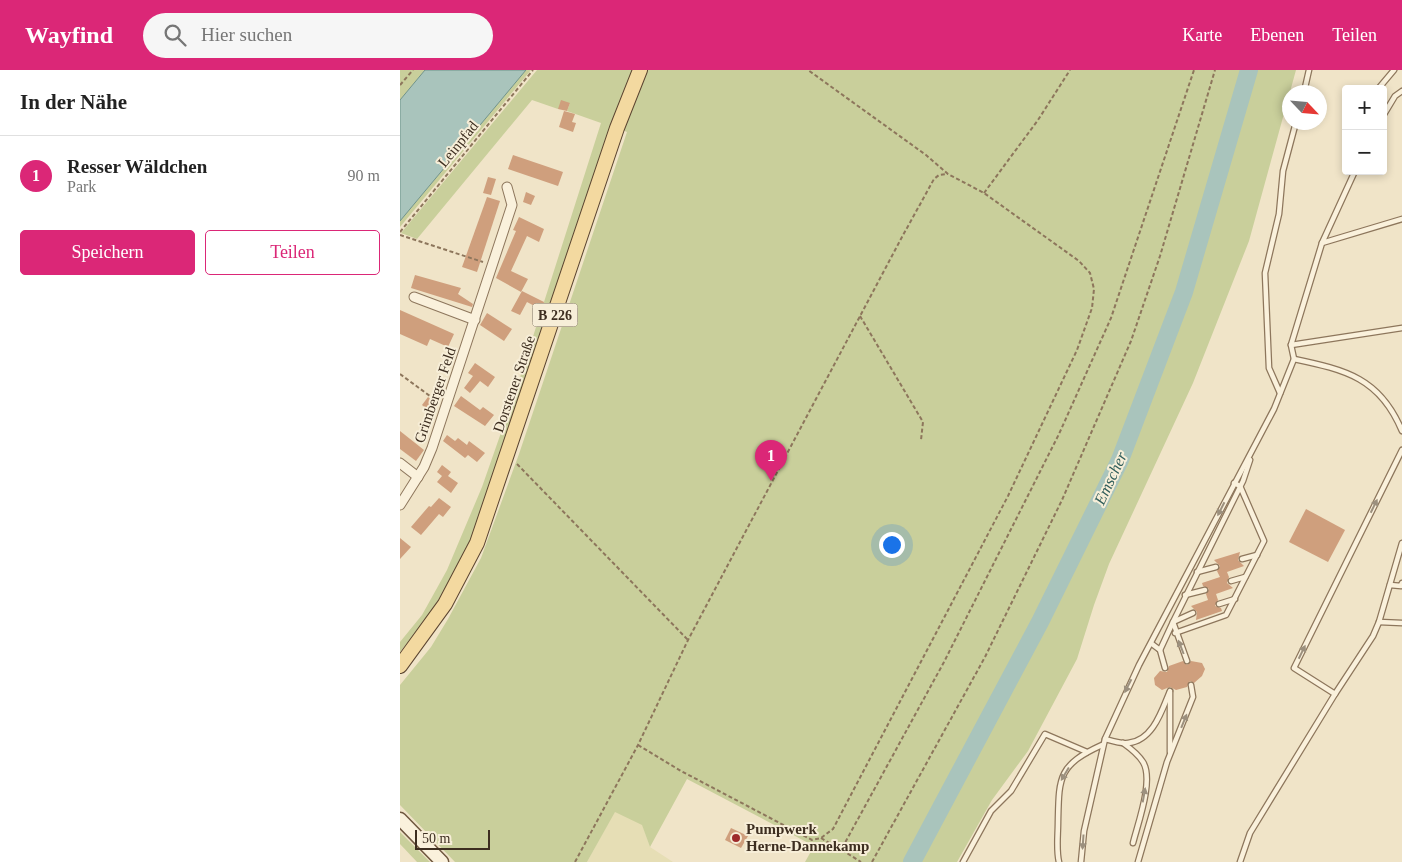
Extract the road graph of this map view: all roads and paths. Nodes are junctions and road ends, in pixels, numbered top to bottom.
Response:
1 (413, 70) edge
2 (534, 70) edge
3 (640, 70) edge
4 (808, 70) edge
5 (1070, 70) edge
6 (1194, 70) edge
7 (1215, 70) edge
8 (1310, 70) edge
9 (1394, 70) edge
10 (400, 85) edge
11 (1306, 85) edge
12 (1381, 85) edge
13 (1402, 91) edge
14 (1387, 109) edge
15 (1294, 130) edge
16 (948, 174) junction
17 (1353, 175) edge
18 (507, 187) dead end
19 (984, 193) junction
20 (1402, 219) edge
21 (400, 233) edge
22 (1322, 243) junction
23 (492, 265) junction
24 (414, 297) dead end
25 (860, 316) junction
26 (474, 320) junction
27 (1402, 328) edge
28 (1291, 345) junction
29 (1294, 359) junction
30 (400, 374) edge
31 (1280, 393) junction
32 (446, 408) junction
33 (1402, 431) edge
34 (921, 440) dead end
35 (1402, 450) edge
36 (1253, 451) junction
37 (508, 455) junction
38 (400, 463) edge
39 (418, 477) junction
40 (1234, 482) junction
41 (1240, 486) junction
42 (400, 505) edge
43 (1402, 542) edge
44 (1257, 555) junction
45 (1242, 559) dead end
46 (1216, 568) dead end
47 (1197, 572) junction
48 (1246, 577) junction
49 (1231, 581) dead end
50 (1402, 583) edge
51 (1390, 585) junction
52 (1205, 590) dead end
53 (1185, 596) junction
54 (1234, 599) junction
55 (1219, 604) dead end
56 (1193, 613) dead end
57 (1173, 622) junction
58 (1379, 622) junction
59 (1402, 623) edge
60 (1175, 633) junction
61 (688, 640) junction
62 (1152, 644) junction
63 (1160, 650) junction
64 (1186, 661) dead end
65 (400, 666) edge
66 (1165, 668) dead end
67 (1191, 685) dead end
68 (1335, 694) junction
69 (1105, 739) junction
70 (1123, 743) junction
71 (638, 745) junction
72 (1102, 745) junction
73 (1087, 752) junction
74 (1170, 756) junction
75 (400, 819) edge
76 (821, 838) junction
77 (1134, 843) dead end
78 (841, 850) junction
79 (442, 862) edge
80 (574, 862) edge
81 (861, 862) edge
82 (872, 862) edge
83 (963, 862) edge
84 (1059, 862) edge
85 (1081, 862) edge
86 (1138, 862) edge
87 (1240, 862) edge

1 - 10 path
2 - 21 path, Leinpfad
3 - 37 main road, Dorstener Straße / B 226
4 - 16 path
5 - 19 path
6 - 78 path
7 - 82 path
8 - 11 lane
9 - 12 lane
13 - 14 lane
15 - 31 lane
16 - 19 path
16 - 25 path
17 - 22 lane
18 - 23 street, Grimberger Feld
19 - 76 path
20 - 22 lane
21 - 23 path
22 - 28 lane
23 - 26 street, Grimberger Feld
24 - 26 street
25 - 34 path
25 - 61 path
26 - 32 street, Grimberger Feld
27 - 28 lane
28 - 29 lane
29 - 31 lane
29 - 33 lane
30 - 32 path
31 - 36 lane
32 - 39 street, Grimberger Feld
68 -> 35 lane
36 - 40 lane
36 - 41 lane
37 - 61 path
37 - 65 main road, Dorstener Straße / B 226
38 - 39 street
39 - 42 street, Grimberger Feld
40 - 41 lane
40 -> 62 lane
41 - 44 lane
41 - 47 lane
43 - 51 lane
44 - 45 lane
44 - 48 lane
46 - 47 lane
47 - 53 lane
48 - 49 lane
48 - 54 lane
50 - 51 lane
51 - 58 lane
52 - 53 lane
53 - 57 lane
54 - 55 lane
54 - 60 lane
56 - 57 lane
57 - 60 lane
57 - 63 lane
58 - 59 lane
58 - 68 lane
64 -> 60 lane
61 - 71 path
62 - 63 lane
62 -> 69 lane
63 - 66 lane
74 -> 67 lane
68 - 87 lane
69 - 70 lane
69 - 72 lane
70 - 74 lane
77 -> 70 lane
71 - 76 path
71 - 80 path
72 - 73 lane
72 -> 85 lane
73 - 83 lane
73 -> 84 lane
74 - 86 lane
75 - 79 main road
76 - 78 path
78 - 81 path

